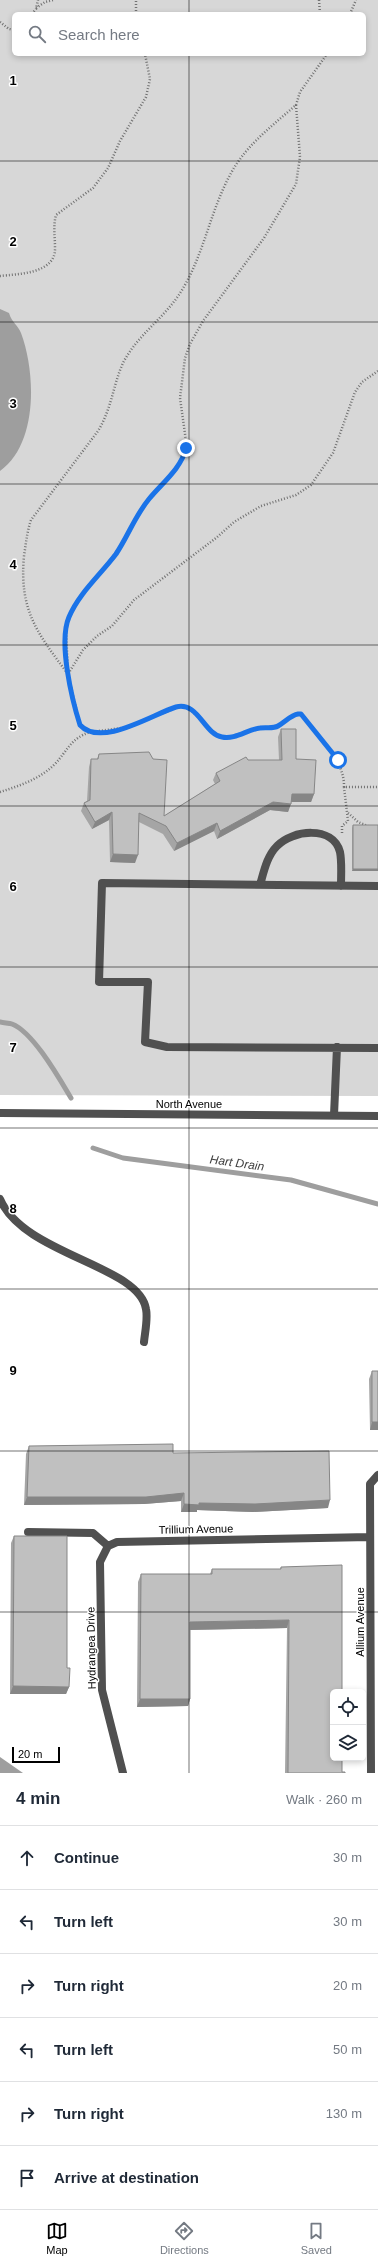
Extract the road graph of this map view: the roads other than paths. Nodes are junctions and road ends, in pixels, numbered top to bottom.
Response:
1 (260, 885) junction
2 (341, 886) junction
3 (378, 886) edge
4 (337, 1047) junction
5 (378, 1048) edge
6 (0, 1114) edge
7 (334, 1115) junction
8 (378, 1116) edge
9 (0, 1198) edge
10 (144, 1342) dead end
11 (378, 1475) edge
12 (28, 1532) dead end
13 (370, 1537) junction
14 (108, 1546) junction
15 (123, 1773) edge
16 (371, 1773) edge

1 - 2 street
1 - 2 street
1 - 4 street
2 - 3 street
4 - 5 street
4 - 7 street
6 - 7 street, North Avenue
7 - 8 street, North Avenue
9 - 10 street
11 - 13 street, Allium Avenue
12 - 14 street
13 - 14 street, Trillium Avenue
13 - 16 street, Allium Avenue
14 - 15 street, Hydrangea Drive

